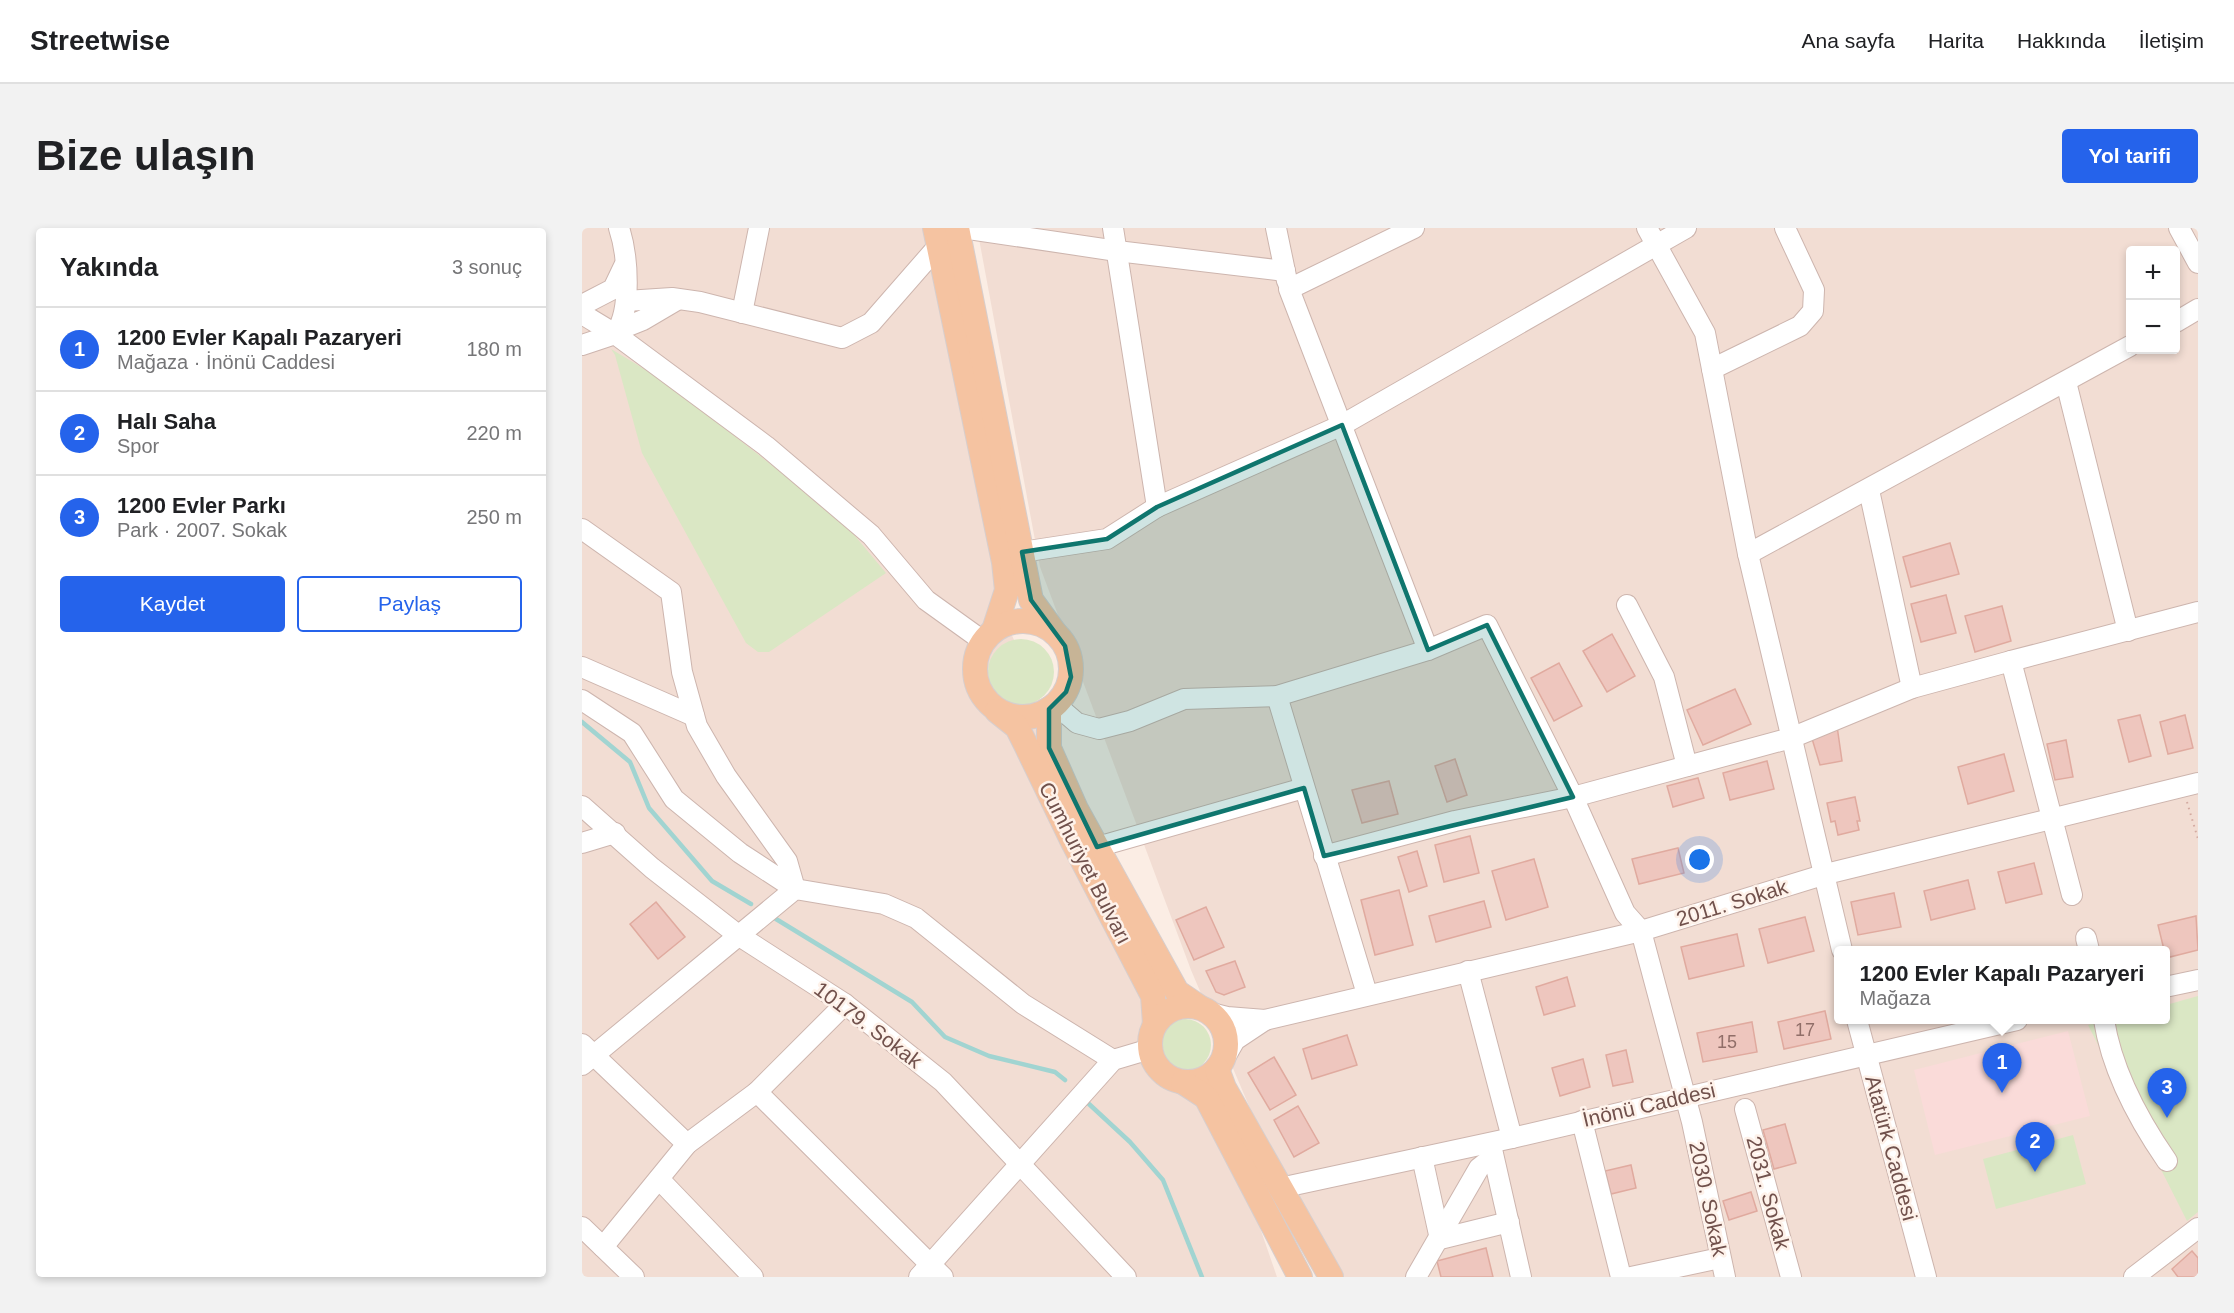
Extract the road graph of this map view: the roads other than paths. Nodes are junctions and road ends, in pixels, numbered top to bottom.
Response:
1 (619, 228) edge
2 (759, 228) edge
3 (956, 228) edge
4 (962, 228) edge
5 (1113, 228) edge
6 (1276, 228) edge
7 (1414, 228) edge
8 (1686, 228) edge
9 (1785, 228) edge
10 (2179, 228) edge
11 (936, 236) edge
12 (1652, 236) edge
13 (1116, 251) junction
14 (2198, 263) edge
15 (624, 267) junction
16 (1287, 280) junction
17 (679, 298) junction
18 (626, 301) junction
19 (582, 304) edge
20 (2198, 309) edge
21 (742, 313) junction
22 (582, 314) edge
23 (2180, 319) edge
24 (617, 332) junction
25 (582, 345) edge
26 (2126, 348) edge
27 (1712, 369) junction
28 (2066, 382) junction
29 (1342, 425) junction
30 (1869, 490) junction
31 (1157, 507) junction
32 (582, 529) edge
33 (1022, 552) junction
34 (1748, 554) junction
35 (1627, 605) dead end
36 (2198, 612) edge
37 (2128, 630) junction
38 (1055, 633) junction
39 (989, 635) junction
40 (1428, 650) junction
41 (2011, 660) junction
42 (582, 667) edge
43 (1912, 688) junction
44 (1277, 696) junction
45 (582, 700) edge
46 (1053, 707) junction
47 (998, 711) junction
48 (694, 716) junction
49 (1791, 738) junction
50 (1687, 766) junction
51 (2190, 785) edge
52 (1304, 788) junction
53 (1573, 797) junction
54 (582, 806) edge
55 (2053, 820) junction
56 (615, 833) junction
57 (582, 843) edge
58 (1097, 847) junction
59 (1324, 856) junction
60 (1826, 874) junction
61 (795, 888) junction
62 (2072, 895) dead end
63 (1641, 931) junction
64 (738, 935) junction
65 (1841, 946) edge
66 (1468, 971) junction
67 (2198, 980) edge
68 (2170, 986) edge
69 (1367, 994) junction
70 (845, 1004) junction
71 (1205, 1010) junction
72 (1265, 1020) junction
73 (1155, 1024) junction
74 (1858, 1024) edge
75 (2000, 1024) edge
76 (2105, 1024) edge
77 (1150, 1049) junction
78 (586, 1055) edge
79 (1865, 1055) junction
80 (1113, 1060) junction
81 (1220, 1064) junction
82 (1183, 1082) junction
83 (757, 1092) junction
84 (1686, 1096) junction
85 (1745, 1109) dead end
86 (1582, 1121) junction
87 (1512, 1138) junction
88 (687, 1144) junction
89 (1492, 1150) junction
90 (1422, 1157) junction
91 (2167, 1161) dead end
92 (1020, 1164) junction
93 (658, 1179) junction
94 (1280, 1188) junction
95 (1509, 1222) junction
96 (582, 1227) edge
97 (2198, 1228) edge
98 (1440, 1239) junction
99 (603, 1247) junction
100 (1720, 1258) junction
101 (931, 1273) edge
102 (2145, 1274) edge
103 (634, 1277) edge
104 (753, 1277) edge
105 (1126, 1277) edge
106 (1300, 1277) edge
107 (1331, 1277) edge
108 (1416, 1277) edge
109 (1521, 1277) edge
110 (1621, 1277) edge
111 (1631, 1277) edge
112 (1725, 1277) edge
113 (1791, 1277) edge
114 (1926, 1277) edge

1 - 15 street
2 - 21 street
3 - 11 street
3 - 33 main road
4 - 13 street
5 - 13 street
6 - 16 street
7 - 16 street
8 - 12 street
9 - 27 street
10 - 14 street
11 - 21 street
11 - 39 main road
12 - 27 street
12 - 29 street
13 - 16 street
13 - 31 street
15 - 18 street
15 - 19 street
16 - 29 street
17 - 18 street
17 - 21 street
17 - 24 street
18 - 24 street
20 - 23 street
22 - 24 street
24 - 25 street
24 - 39 street
26 - 28 street
27 - 34 street
28 - 30 street
28 - 37 street
29 - 31 street
29 - 40 street
30 - 34 street
30 - 43 street
31 - 33 street
32 - 48 street
33 - 38 main road
34 - 49 street
35 - 50 street
36 - 37 street
37 - 41 street
38 - 39 main road
38 - 46 main road
39 - 47 main road
40 - 44 street
40 - 53 street
41 - 43 street
41 - 55 street
42 - 48 street
43 - 49 street
44 - 46 street
44 - 52 street
45 - 61 street
46 - 47 main road
46 - 58 main road
47 - 73 main road, Cumhuriyet Bulvarı
48 - 61 street
49 - 50 street
49 - 60 street
50 - 53 street
51 - 55 street, 2011. Sokak
52 - 58 street
52 - 59 street
53 - 59 street
53 - 63 street
54 - 56 street, 10179. Sokak
55 - 60 street, 2011. Sokak
55 - 62 street
56 - 57 street
56 - 64 street, 10179. Sokak
58 - 71 main road
59 - 69 street
60 - 63 street, 2011. Sokak
60 - 65 street
61 - 64 street
61 - 80 street
63 - 66 street, 2011. Sokak
63 - 84 street, 2030. Sokak
64 - 70 street, 10179. Sokak
64 - 78 street
66 - 69 street, 2011. Sokak
66 - 87 street
67 - 68 street
69 - 72 street, 2011. Sokak
70 - 83 street
70 - 92 street, 10179. Sokak
71 - 72 street
71 - 73 main road
71 - 81 main road
72 - 81 street
73 - 77 main road
74 - 79 street, Atatürk Caddesi
75 - 79 street, İnönü Caddesi
76 - 91 street
77 - 80 street
77 - 82 main road
78 - 88 street
79 - 84 street, İnönü Caddesi
79 - 114 street, Atatürk Caddesi
80 - 92 street
81 - 82 main road
81 - 94 main road
82 - 106 main road
83 - 88 street
83 - 101 street
84 - 86 street, İnönü Caddesi
84 - 100 street, 2030. Sokak
85 - 113 street, 2031. Sokak
86 - 87 street, İnönü Caddesi
86 - 110 street
87 - 89 street, İnönü Caddesi
88 - 93 street
89 - 90 street, İnönü Caddesi
89 - 95 street
89 - 98 street
90 - 94 street, İnönü Caddesi
90 - 98 street
92 - 101 street
92 - 105 street, 10179. Sokak
93 - 99 street
93 - 104 street
94 - 107 main road
95 - 98 street
95 - 109 street
96 - 99 street
97 - 102 street
98 - 108 street
99 - 103 street
100 - 111 street
100 - 112 street, 2030. Sokak

